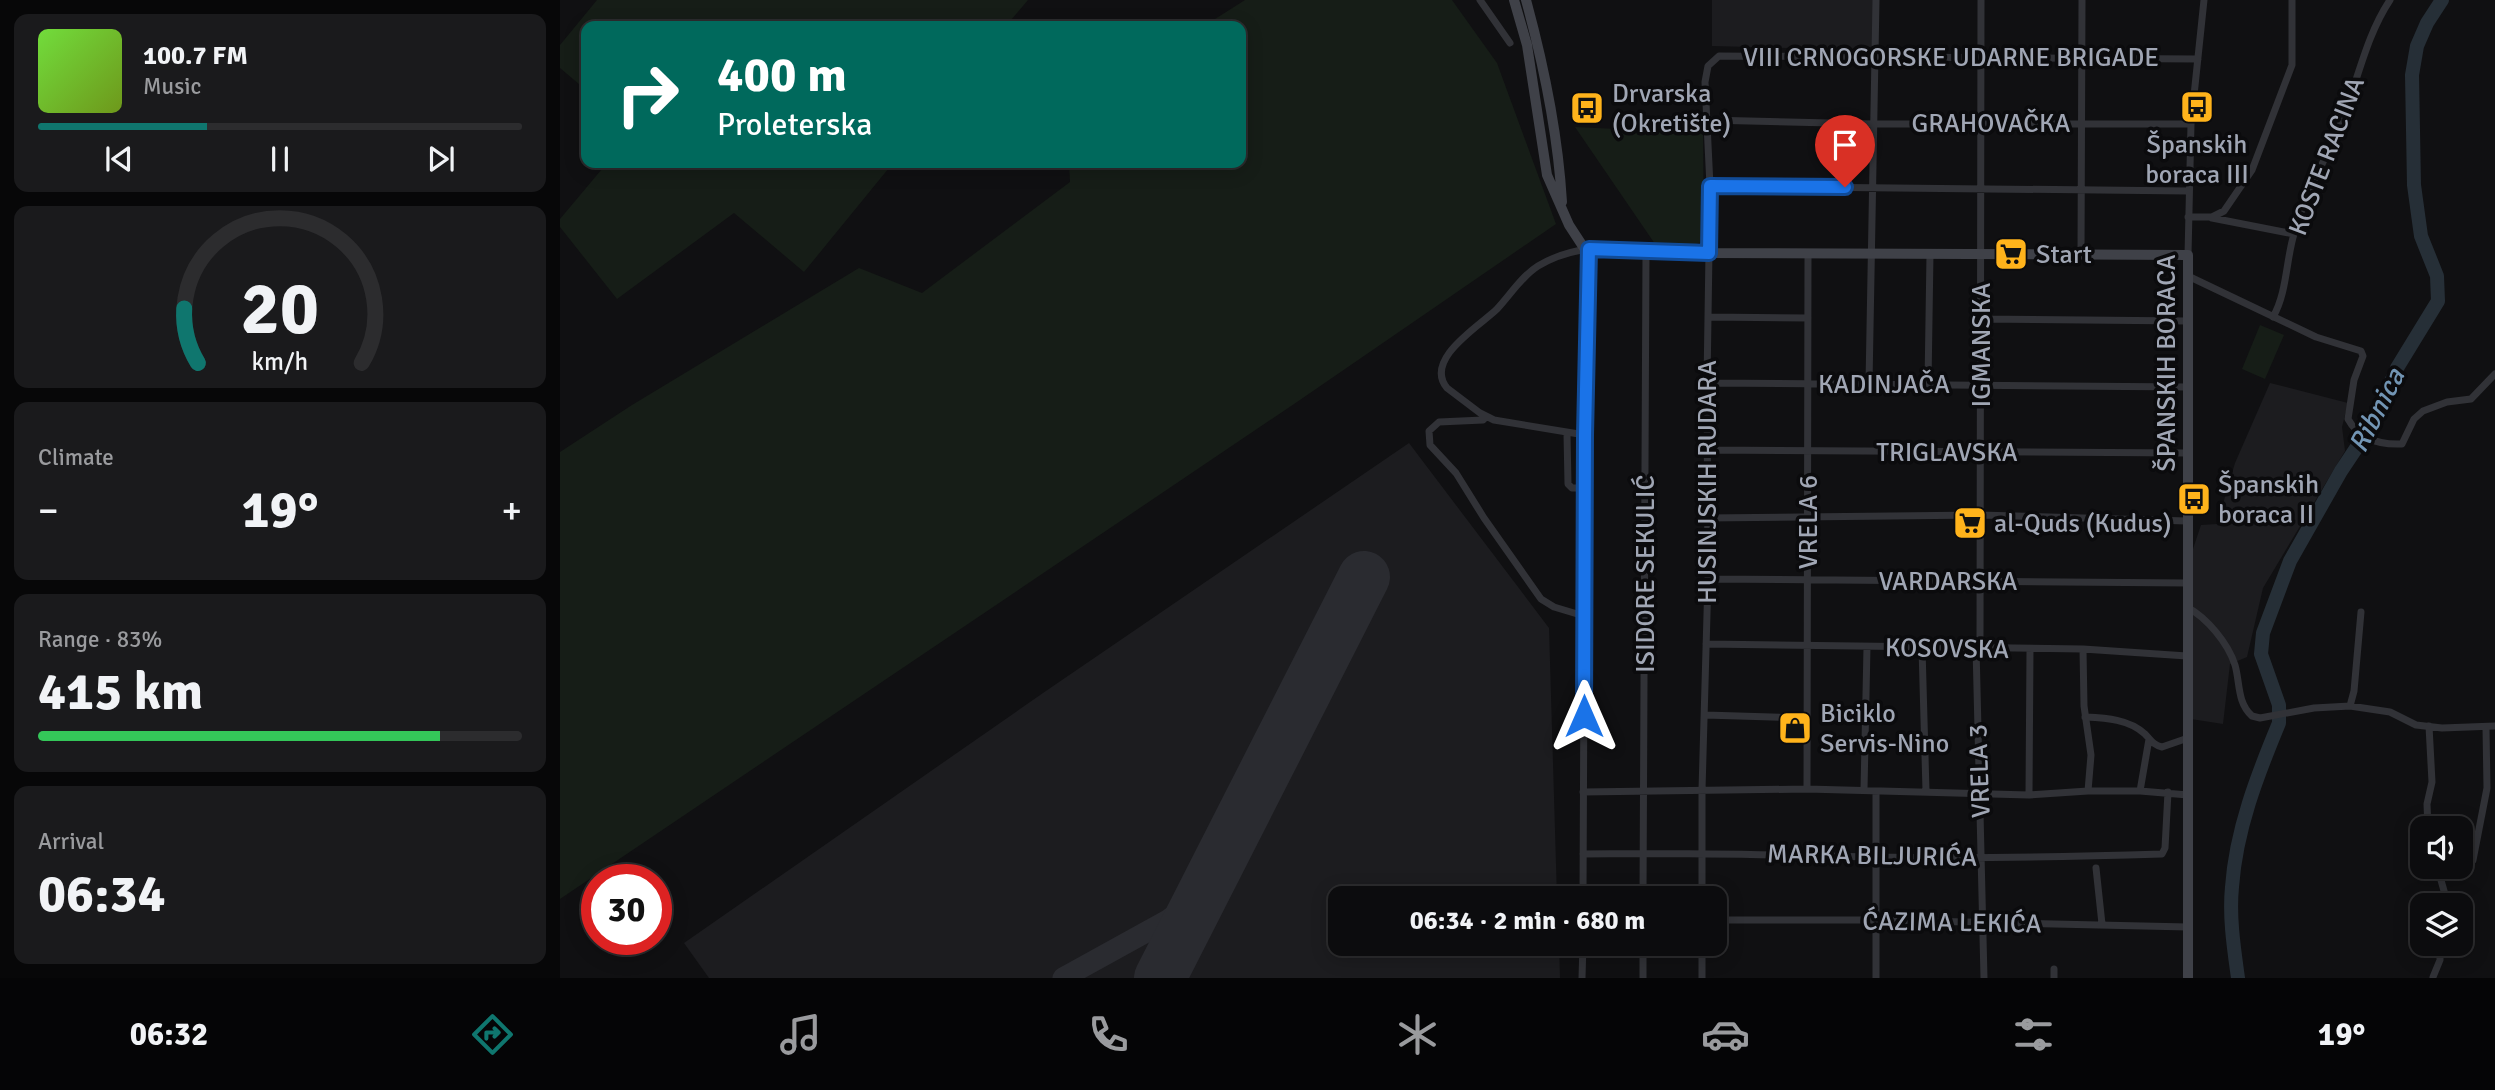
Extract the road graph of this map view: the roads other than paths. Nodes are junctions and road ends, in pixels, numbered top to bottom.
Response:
1 (1480, 0) edge
2 (1514, 0) edge
3 (1526, 0) edge
4 (1876, 0) edge
5 (1981, 0) edge
6 (2082, 0) edge
7 (2204, 0) edge
8 (2292, 0) edge
9 (2390, 0) edge
10 (1510, 43) dead end
11 (1874, 55) junction
12 (1981, 57) junction
13 (2082, 57) junction
14 (2198, 59) junction
15 (1708, 66) joint
16 (1707, 120) junction
17 (1981, 122) junction
18 (2081, 123) junction
19 (1873, 124) junction
20 (2191, 124) junction
21 (1710, 186) junction
22 (1872, 187) junction
23 (1981, 188) junction
24 (2081, 188) junction
25 (2188, 191) junction
26 (1562, 209) junction
27 (2188, 217) junction
28 (2212, 217) junction
29 (2294, 234) junction
30 (1589, 249) junction
31 (1646, 250) junction
32 (1709, 253) junction
33 (1870, 253) junction
34 (1808, 254) junction
35 (1930, 254) junction
36 (1980, 254) junction
37 (2081, 254) junction
38 (2188, 255) junction
39 (2188, 276) junction
40 (1708, 317) junction
41 (2273, 317) junction
42 (1808, 318) junction
43 (1980, 319) junction
44 (2187, 321) junction
45 (2495, 374) edge
46 (1707, 383) junction
47 (1808, 384) junction
48 (1869, 384) junction
49 (1928, 384) junction
50 (1981, 385) junction
51 (2188, 387) junction
52 (1486, 417) junction
53 (1567, 434) junction
54 (1585, 435) junction
55 (1707, 450) junction
56 (1808, 451) junction
57 (1981, 452) junction
58 (2187, 453) junction
59 (1584, 488) junction
60 (1980, 515) junction
61 (1808, 516) junction
62 (1707, 518) junction
63 (2187, 520) junction
64 (1708, 579) junction
65 (1808, 580) junction
66 (1979, 581) junction
67 (2188, 583) junction
68 (2187, 607) junction
69 (2361, 612) dead end
70 (1584, 616) junction
71 (1706, 644) junction
72 (1807, 647) junction
73 (1867, 647) junction
74 (1978, 647) junction
75 (1923, 648) junction
76 (2030, 649) junction
77 (2084, 649) junction
78 (2187, 656) junction
79 (2350, 706) junction
80 (1705, 715) junction
81 (2085, 717) junction
82 (1807, 718) junction
83 (2429, 726) junction
84 (2495, 726) edge
85 (2486, 728) junction
86 (2188, 738) junction
87 (2149, 739) junction
88 (1807, 789) junction
89 (1702, 790) junction
90 (1864, 790) junction
91 (1876, 790) junction
92 (1644, 791) junction
93 (1926, 791) junction
94 (2088, 791) junction
95 (2140, 791) junction
96 (1583, 792) junction
97 (2168, 792) junction
98 (1979, 793) junction
99 (2029, 795) junction
100 (2188, 795) junction
101 (2428, 816) edge
102 (1702, 852) junction
103 (1643, 853) junction
104 (1583, 854) junction
105 (1876, 857) junction
106 (1982, 857) junction
107 (2473, 860) dead end
108 (2096, 868) dead end
109 (1583, 886) edge
110 (1643, 886) edge
111 (1702, 886) edge
112 (1727, 920) edge
113 (1876, 920) junction
114 (1983, 922) junction
115 (2102, 924) junction
116 (2188, 927) junction
117 (1583, 956) edge
118 (1643, 956) edge
119 (1702, 956) edge
120 (2440, 956) edge
121 (2054, 969) dead end
122 (2434, 977) edge
123 (1583, 978) edge
124 (1643, 978) edge
125 (1702, 978) edge
126 (1876, 978) edge
127 (1984, 978) edge
128 (2054, 978) edge
129 (2188, 978) edge

1 - 10 street
2 - 26 main road
3 - 26 main road
4 - 11 street
5 - 12 street, IGMANSKA
6 - 13 street
7 - 14 street, ŠPANSKIH BORACA
8 - 28 street
9 - 29 street, KOSTE RACINA
11 - 12 street, VIII CRNOGORSKE UDARNE BRIGADE
11 - 15 street, VIII CRNOGORSKE UDARNE BRIGADE
11 - 19 street
12 - 13 street, VIII CRNOGORSKE UDARNE BRIGADE
12 - 17 street, IGMANSKA
13 - 14 street, VIII CRNOGORSKE UDARNE BRIGADE
13 - 18 street
14 - 20 street, ŠPANSKIH BORACA
15 - 16 street, HUSINJSKIH RUDARA
16 - 19 street, GRAHOVAČKA
16 - 21 street, HUSINJSKIH RUDARA
17 - 18 street, GRAHOVAČKA
17 - 19 street, GRAHOVAČKA
17 - 23 street, IGMANSKA
18 - 20 street, GRAHOVAČKA
18 - 24 street
19 - 22 street
20 - 25 street, ŠPANSKIH BORACA
21 - 22 street
21 - 32 street, HUSINJSKIH RUDARA
22 - 23 street
22 - 33 street
23 - 24 street
23 - 36 street, IGMANSKA
24 - 25 street
24 - 37 street
25 - 27 street, ŠPANSKIH BORACA
26 - 30 main road
27 - 28 street
27 - 38 street, ŠPANSKIH BORACA
28 - 29 street
29 - 41 street, KOSTE RACINA
30 - 31 main road
30 - 52 street
30 - 54 street
31 - 32 main road
31 - 92 street, ISIDORE SEKULIĆ
32 - 34 main road
32 - 40 street, HUSINJSKIH RUDARA
33 - 34 main road
33 - 35 main road
33 - 48 street
34 - 42 street, VRELA 6
35 - 36 main road
35 - 49 street
36 - 37 main road
36 - 43 street, IGMANSKA
37 - 38 main road
38 - 39 main road, ŠPANSKIH BORACA
39 - 41 street
39 - 44 main road, ŠPANSKIH BORACA
40 - 42 street
40 - 46 street, HUSINJSKIH RUDARA
41 - 45 street
42 - 47 street, VRELA 6
43 - 44 street
43 - 50 street, IGMANSKA
44 - 51 main road, ŠPANSKIH BORACA
46 - 47 street, KADINJAČA
46 - 55 street, HUSINJSKIH RUDARA
47 - 48 street, KADINJAČA
47 - 56 street, VRELA 6
48 - 49 street, KADINJAČA
49 - 50 street, KADINJAČA
50 - 51 street, KADINJAČA
50 - 57 street, IGMANSKA
51 - 58 main road, ŠPANSKIH BORACA
52 - 53 street
52 - 70 street
53 - 54 street
53 - 59 street
54 - 59 street
55 - 56 street, TRIGLAVSKA
55 - 62 street, HUSINJSKIH RUDARA
56 - 57 street, TRIGLAVSKA
56 - 61 street, VRELA 6
57 - 58 street, TRIGLAVSKA
57 - 60 street, IGMANSKA
58 - 63 main road, ŠPANSKIH BORACA
59 - 70 street
60 - 61 street
60 - 63 street
60 - 66 street, IGMANSKA
61 - 62 street
61 - 65 street, VRELA 6
62 - 64 street, HUSINJSKIH RUDARA
63 - 67 main road, ŠPANSKIH BORACA
64 - 65 street, VARDARSKA
64 - 71 street, HUSINJSKIH RUDARA
65 - 66 street, VARDARSKA
65 - 72 street, VRELA 6
66 - 67 street, VARDARSKA
66 - 74 street, IGMANSKA
67 - 68 main road, ŠPANSKIH BORACA
68 - 78 main road, ŠPANSKIH BORACA
68 - 79 street
69 - 79 street
70 - 96 street
71 - 72 street, KOSOVSKA
71 - 80 street, HUSINJSKIH RUDARA
72 - 73 street, KOSOVSKA
72 - 82 street, VRELA 6
73 - 75 street, KOSOVSKA
73 - 90 street
74 - 75 street, KOSOVSKA
74 - 76 street, KOSOVSKA
74 - 98 street, VRELA 3
75 - 93 street
76 - 77 street, KOSOVSKA
76 - 99 street
77 - 78 street, KOSOVSKA
77 - 81 street
78 - 86 main road, ŠPANSKIH BORACA
79 - 83 street
80 - 82 street
80 - 89 street, HUSINJSKIH RUDARA
81 - 87 street
81 - 94 street
82 - 88 street, VRELA 6
83 - 85 street
83 - 101 street
84 - 85 street
85 - 107 street
86 - 87 street
86 - 100 main road, ŠPANSKIH BORACA
87 - 95 street
88 - 89 street
88 - 90 street
89 - 92 street
89 - 102 street, HUSINJSKIH RUDARA
90 - 91 street
91 - 93 street
91 - 105 street
92 - 96 street
92 - 103 street, ISIDORE SEKULIĆ
93 - 98 street
94 - 95 street
94 - 99 street
95 - 97 street
96 - 104 street
97 - 100 street
97 - 106 street, MARKA BILJURIĆA
98 - 99 street
98 - 106 street, VRELA 3
100 - 116 main road, ŠPANSKIH BORACA
102 - 103 street, MARKA BILJURIĆA
102 - 105 street, MARKA BILJURIĆA
102 - 111 street, HUSINJSKIH RUDARA
103 - 104 street, MARKA BILJURIĆA
103 - 110 street, ISIDORE SEKULIĆ
104 - 109 street
105 - 106 street, MARKA BILJURIĆA
105 - 113 street
106 - 114 street, VRELA 3
108 - 115 street
112 - 113 street, ĆAZIMA LEKIĆA
113 - 114 street, ĆAZIMA LEKIĆA
113 - 126 street
114 - 115 street, ĆAZIMA LEKIĆA
114 - 127 street, VRELA 3
115 - 116 street, ĆAZIMA LEKIĆA
116 - 129 main road, ŠPANSKIH BORACA
117 - 123 street
118 - 124 street
119 - 125 street
120 - 122 street
121 - 128 street

